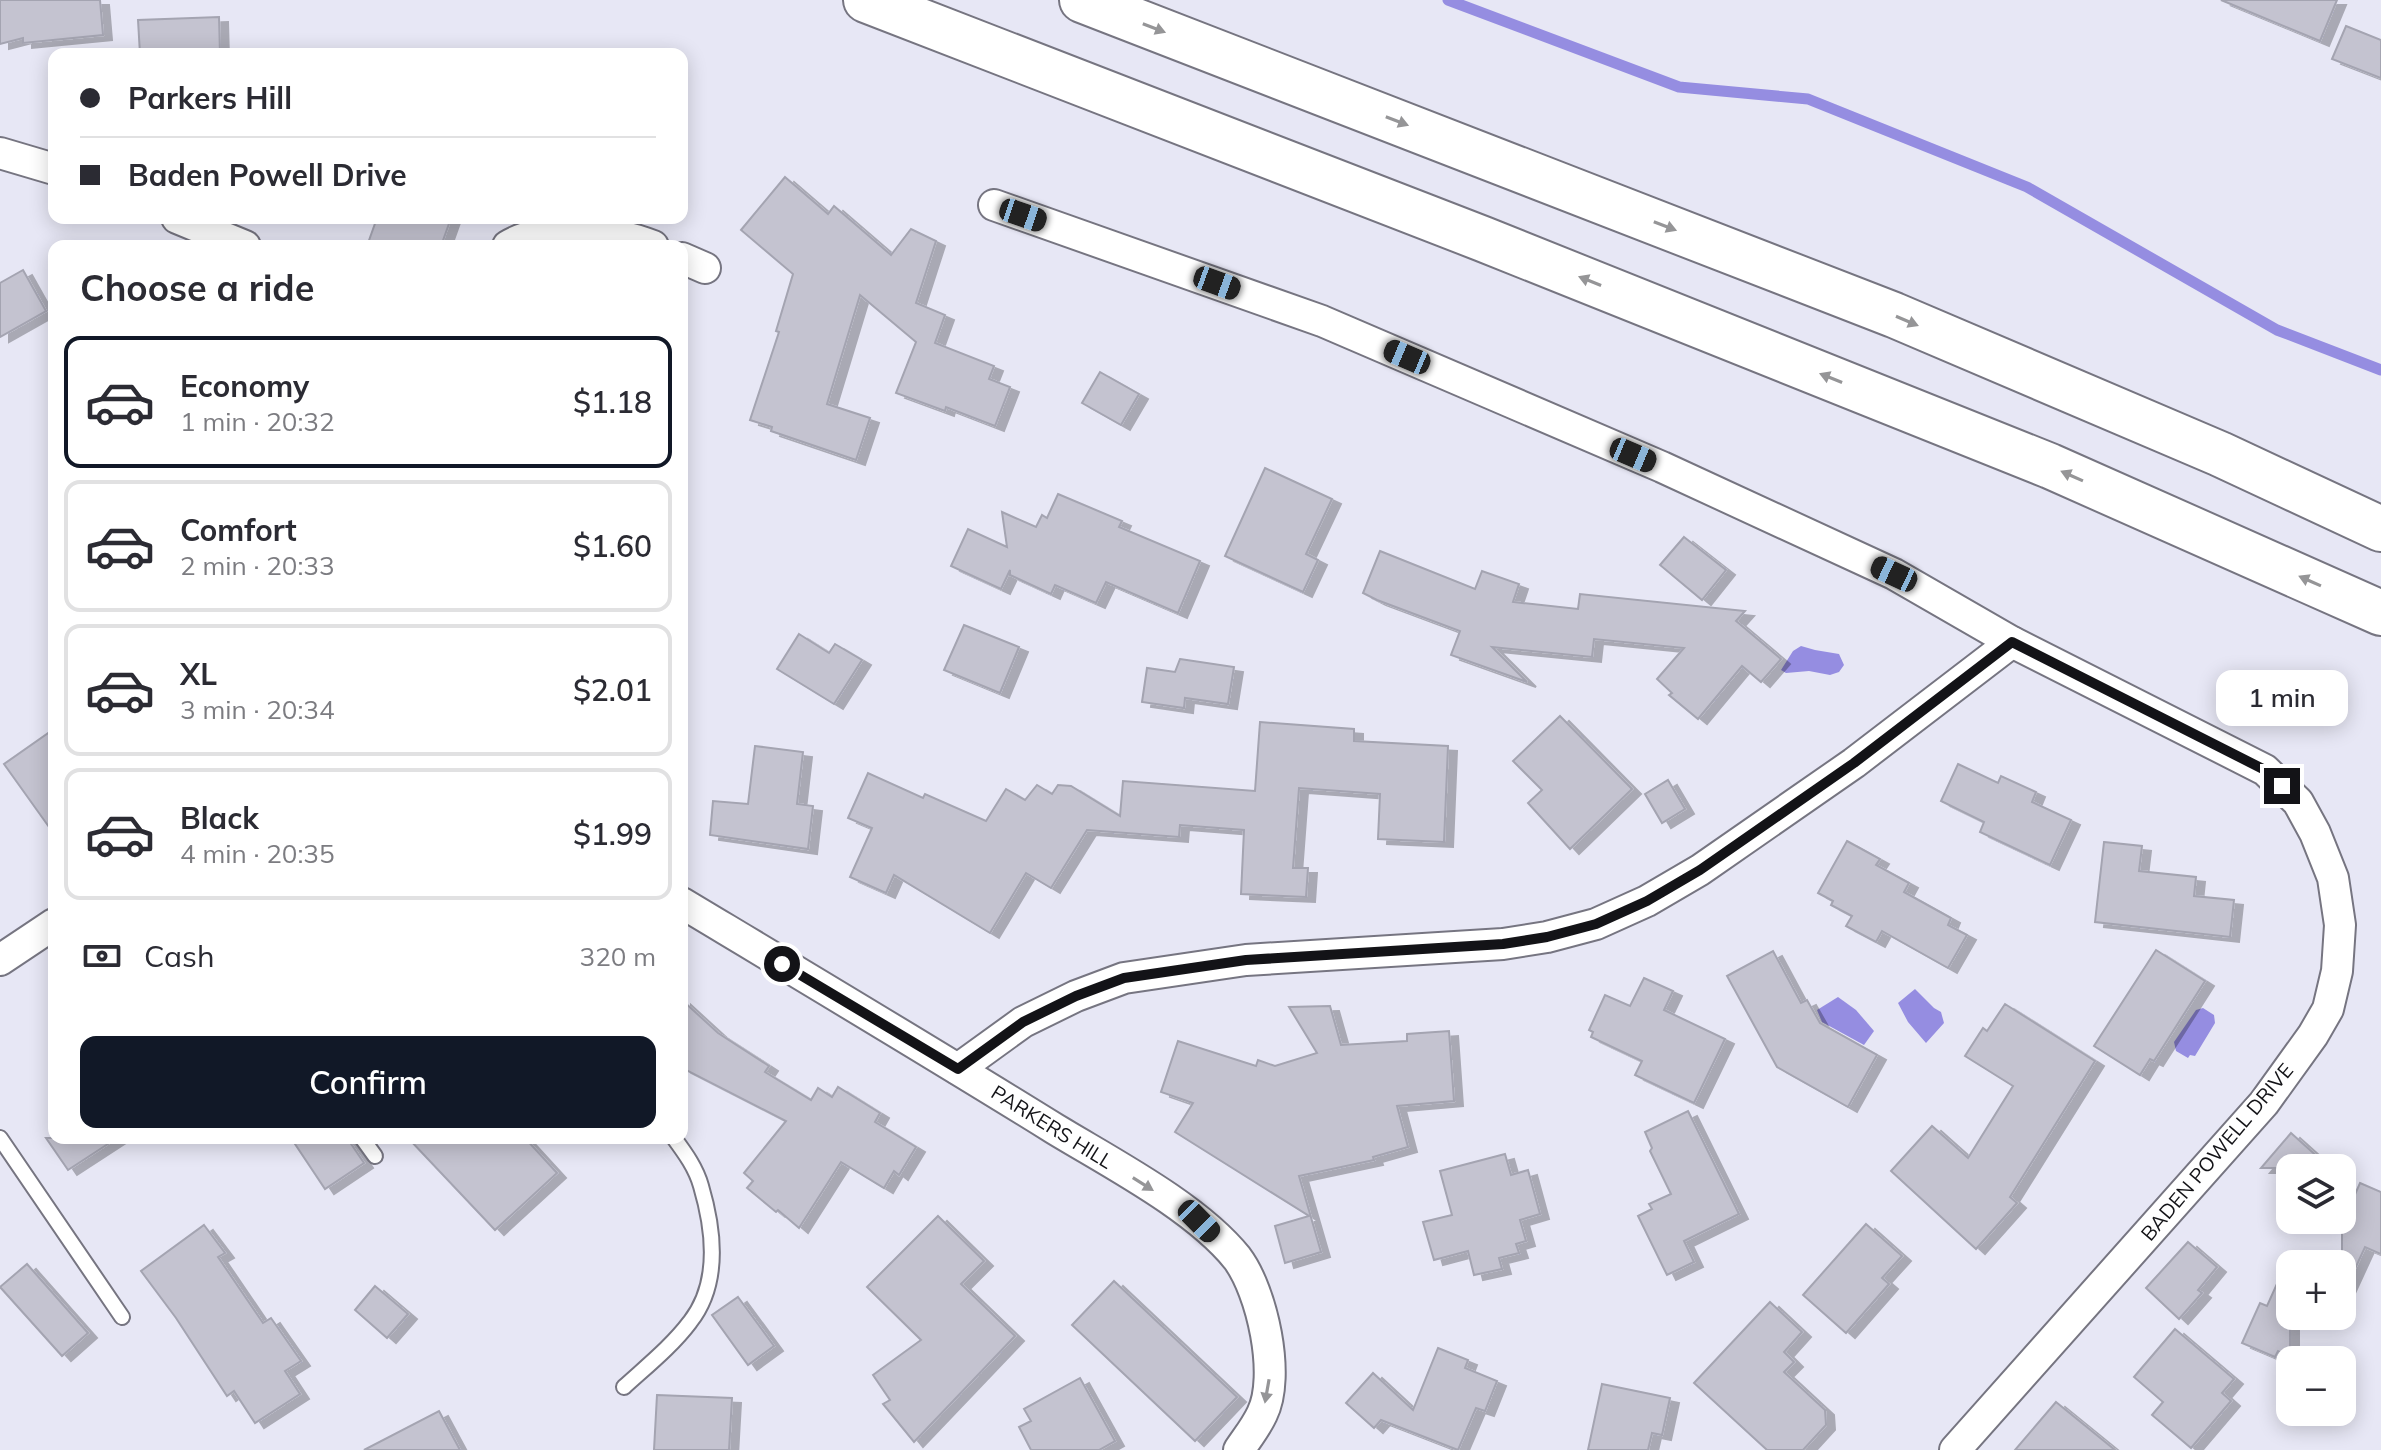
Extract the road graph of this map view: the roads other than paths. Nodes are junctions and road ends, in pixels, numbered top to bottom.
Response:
1 (866, 0) edge
2 (1082, 0) edge
3 (0, 153) edge
4 (48, 167) edge
5 (994, 205) dead end
6 (192, 224) edge
7 (230, 240) edge
8 (518, 240) edge
9 (635, 240) edge
10 (2381, 529) edge
11 (2381, 613) edge
12 (2012, 642) junction
13 (688, 907) edge
14 (48, 928) edge
15 (0, 960) edge
16 (958, 1069) junction
17 (0, 1138) edge
18 (366, 1144) edge
19 (678, 1144) edge
20 (375, 1156) dead end
21 (122, 1317) dead end
22 (624, 1387) dead end
23 (1239, 1450) edge
24 (1955, 1450) edge

11 -> 1 highway
2 -> 10 highway
3 - 4 street
5 - 12 street, BADEN POWELL DRIVE
6 - 7 street
8 - 9 street
12 - 16 street
12 - 24 street, BADEN POWELL DRIVE
13 - 16 street, PARKERS HILL
14 - 15 street
16 -> 23 street, PARKERS HILL
17 - 21 lane
18 - 20 lane
19 - 22 lane

